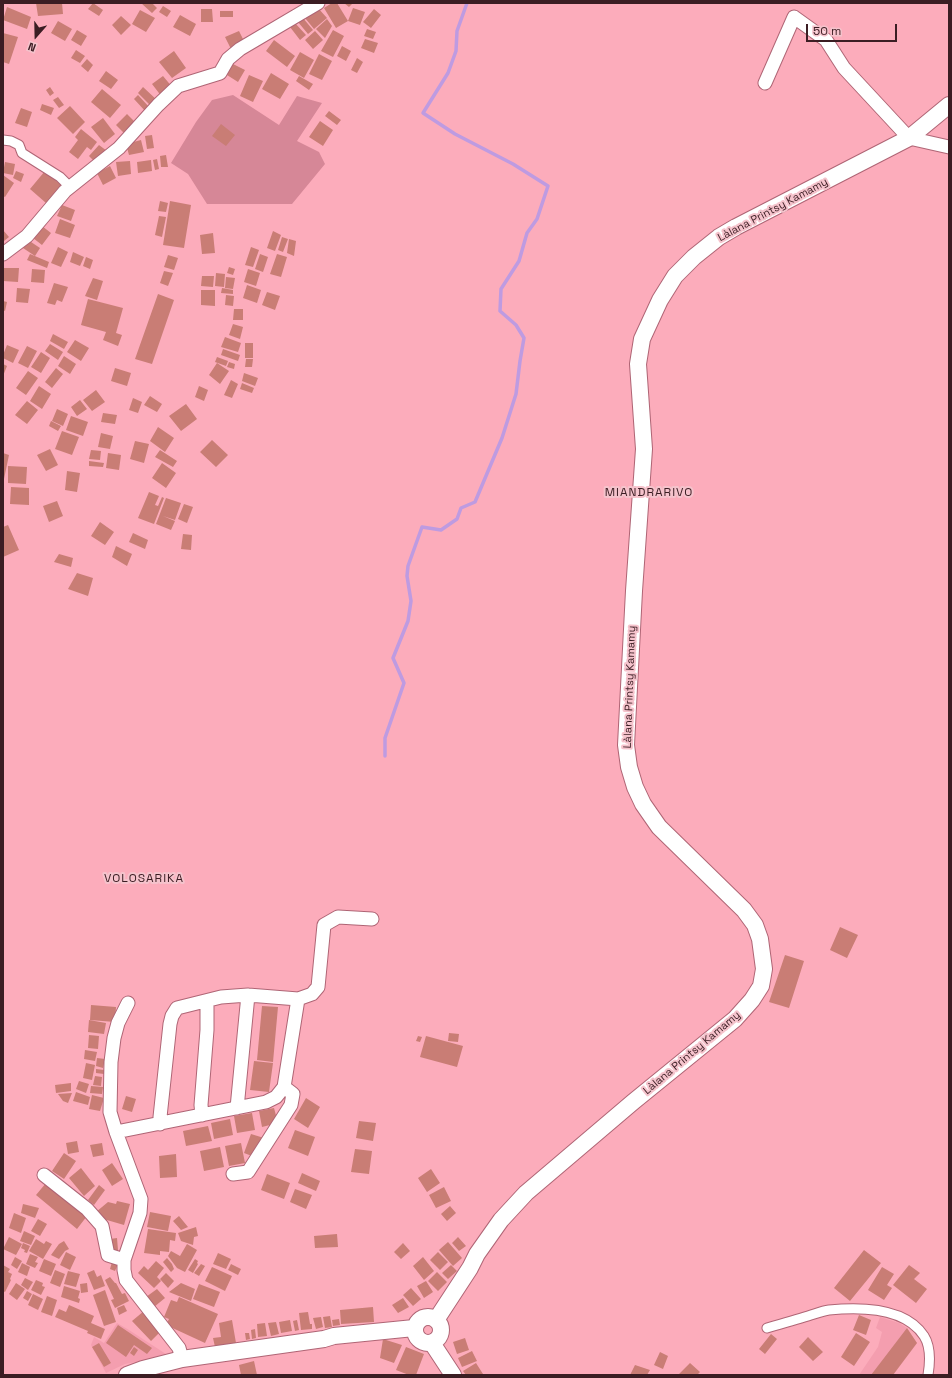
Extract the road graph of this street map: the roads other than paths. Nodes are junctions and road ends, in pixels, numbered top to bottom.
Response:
1 (318, 3) edge
2 (765, 83) dead end
3 (949, 105) edge
4 (909, 138) junction
5 (3, 140) edge
6 (949, 147) edge
7 (70, 187) junction
8 (3, 254) edge
9 (372, 919) dead end
10 (248, 995) junction
11 (298, 999) junction
12 (207, 1001) junction
13 (128, 1004) dead end
14 (284, 1087) junction
15 (238, 1108) junction
16 (202, 1115) junction
17 (160, 1124) junction
18 (116, 1132) junction
19 (233, 1174) dead end
20 (44, 1175) dead end
21 (124, 1260) junction
22 (436, 1320) junction
23 (414, 1328) junction
24 (767, 1328) dead end
25 (432, 1343) junction
26 (182, 1359) junction
27 (127, 1375) edge
28 (453, 1375) edge
29 (928, 1375) edge

1 - 7 street
2 - 4 street
3 - 4 street, Làlana Printsy Kamamy
4 - 6 street
4 - 22 street, Làlana Printsy Kamamy
5 - 7 street
7 - 8 street
9 - 11 street
10 - 11 street
10 - 12 street
10 - 15 street
11 - 14 street
12 - 16 street
12 - 17 street
13 - 18 street
14 - 15 street
14 - 19 street
15 - 16 street
16 - 17 street
17 - 18 street
18 - 21 street
20 - 21 street
21 - 26 street
22 - 23 street
22 - 25 street
23 - 25 street
23 - 26 street
24 - 29 street
25 - 28 street
26 - 27 street

